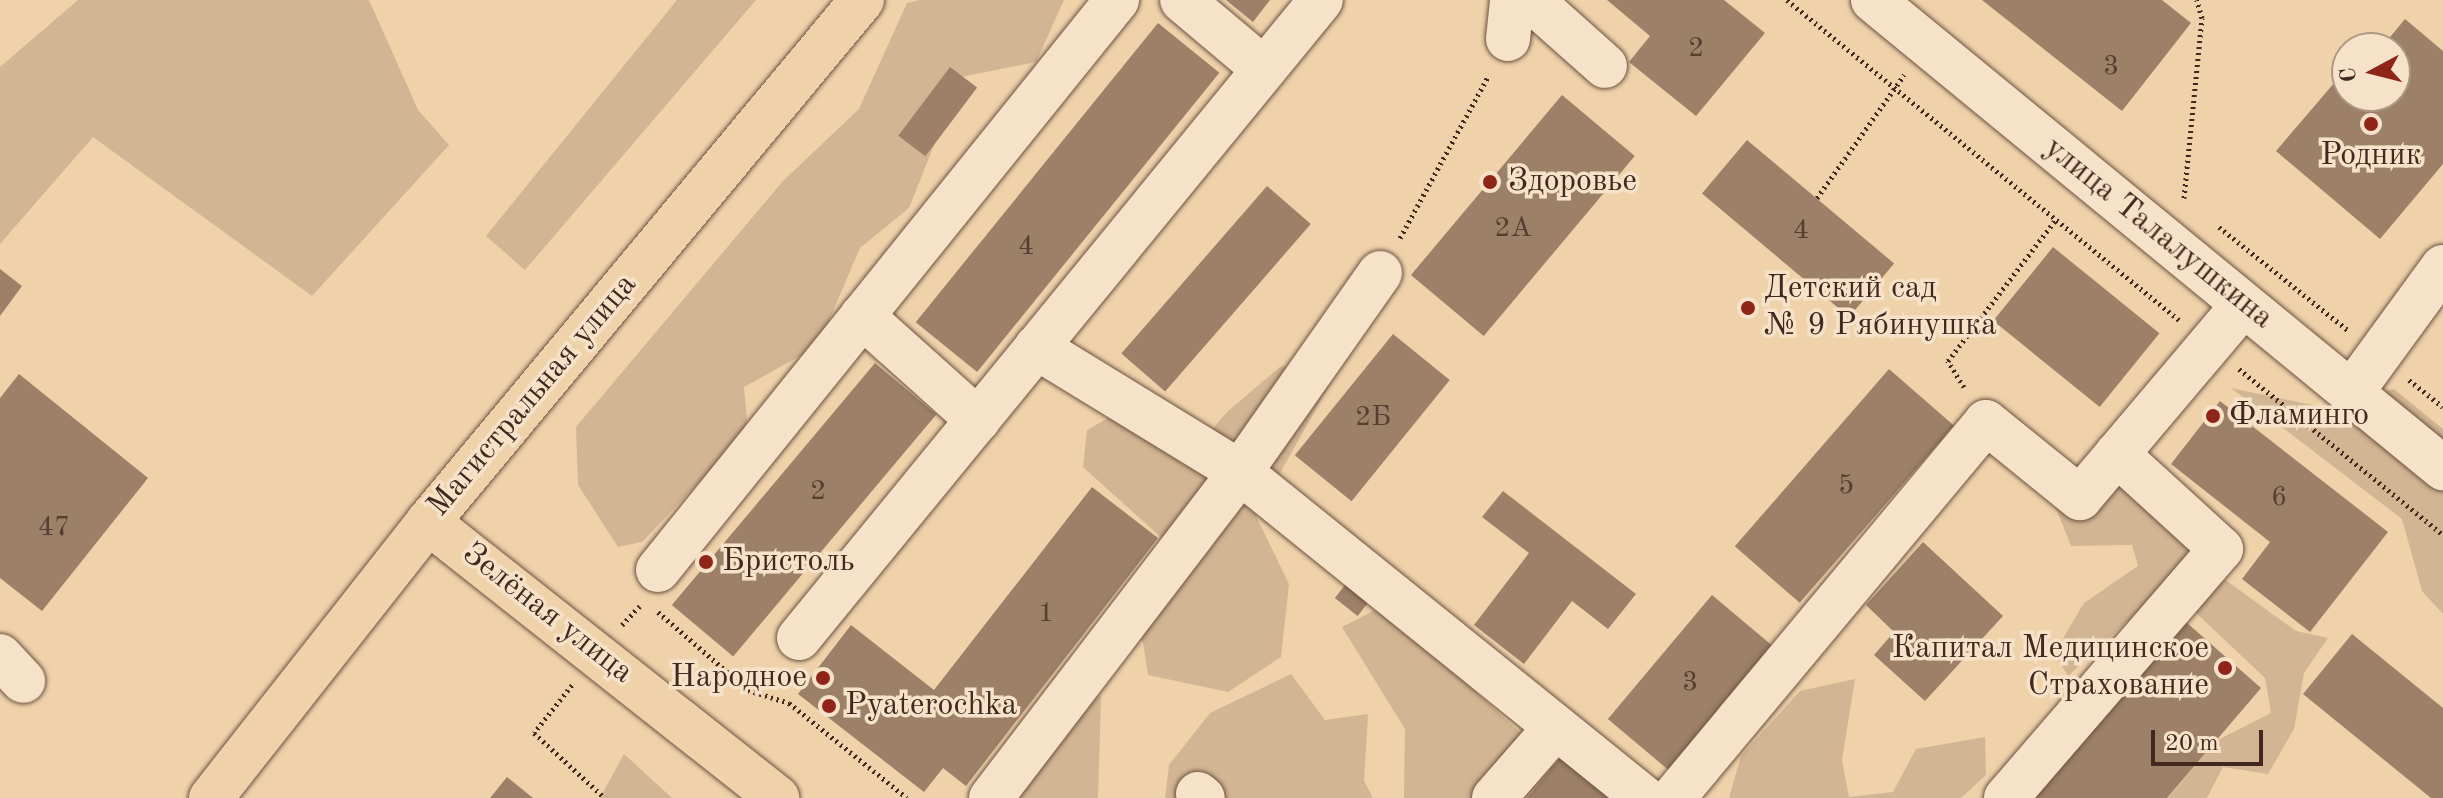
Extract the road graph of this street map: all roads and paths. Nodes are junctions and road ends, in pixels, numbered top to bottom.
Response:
1 (862, 0) edge
2 (1117, 0) edge
3 (1182, 0) edge
4 (1321, 0) edge
5 (1531, 0) edge
6 (1787, 0) edge
7 (2197, 0) edge
8 (1884, 4) edge
9 (1510, 19) edge
10 (1605, 66) dead end
11 (1264, 69) junction
12 (1863, 133) dead end
13 (2173, 189) dead end
14 (1817, 198) dead end
15 (2184, 198) junction
16 (2196, 208) dead end
17 (2208, 218) dead end
18 (2056, 219) junction
19 (2443, 267) edge
20 (1380, 273) joint
21 (2243, 305) junction
22 (862, 316) junction
23 (2209, 344) junction
24 (1036, 347) junction
25 (2377, 354) junction
26 (2351, 393) junction
27 (2443, 407) edge
28 (978, 420) junction
29 (1986, 422) junction
30 (2117, 454) junction
31 (2443, 468) edge
32 (1240, 472) junction
33 (428, 522) junction
34 (2443, 535) edge
35 (657, 590) joint
36 (799, 638) dead end
37 (597, 652) junction
38 (1556, 727) junction
39 (211, 798) edge
40 (605, 798) edge
41 (777, 798) edge
42 (907, 798) edge
43 (991, 798) edge
44 (1494, 798) edge
45 (1644, 798) edge
46 (1673, 798) edge
47 (2006, 798) edge

1 - 33 main road, Магистральная улица
2 - 22 street
3 - 11 street
4 - 11 street
5 - 10 street
6 - 18 path
7 - 15 path
8 - 21 street, улица Талалушкина
9 - 20 path
11 - 24 street
12 - 14 path
13 - 15 path
15 - 16 path
17 - 25 path
18 - 23 path
18 - 29 path
19 - 25 street
20 - 32 street
21 - 23 street
21 - 26 street, улица Талалушкина
22 - 28 street
22 - 35 street
23 - 30 street
23 - 34 path
24 - 28 street
24 - 32 street
25 - 26 street
25 - 27 path
26 - 31 street, улица Талалушкина
28 - 36 street
29 - 30 street
29 - 46 street
30 - 47 street
32 - 38 street
32 - 43 street
33 - 37 main road, Зелёная улица
33 - 39 main road, Магистральная улица
35 - 42 path
37 - 40 path
37 - 41 main road, Зелёная улица
38 - 44 street
38 - 45 street

